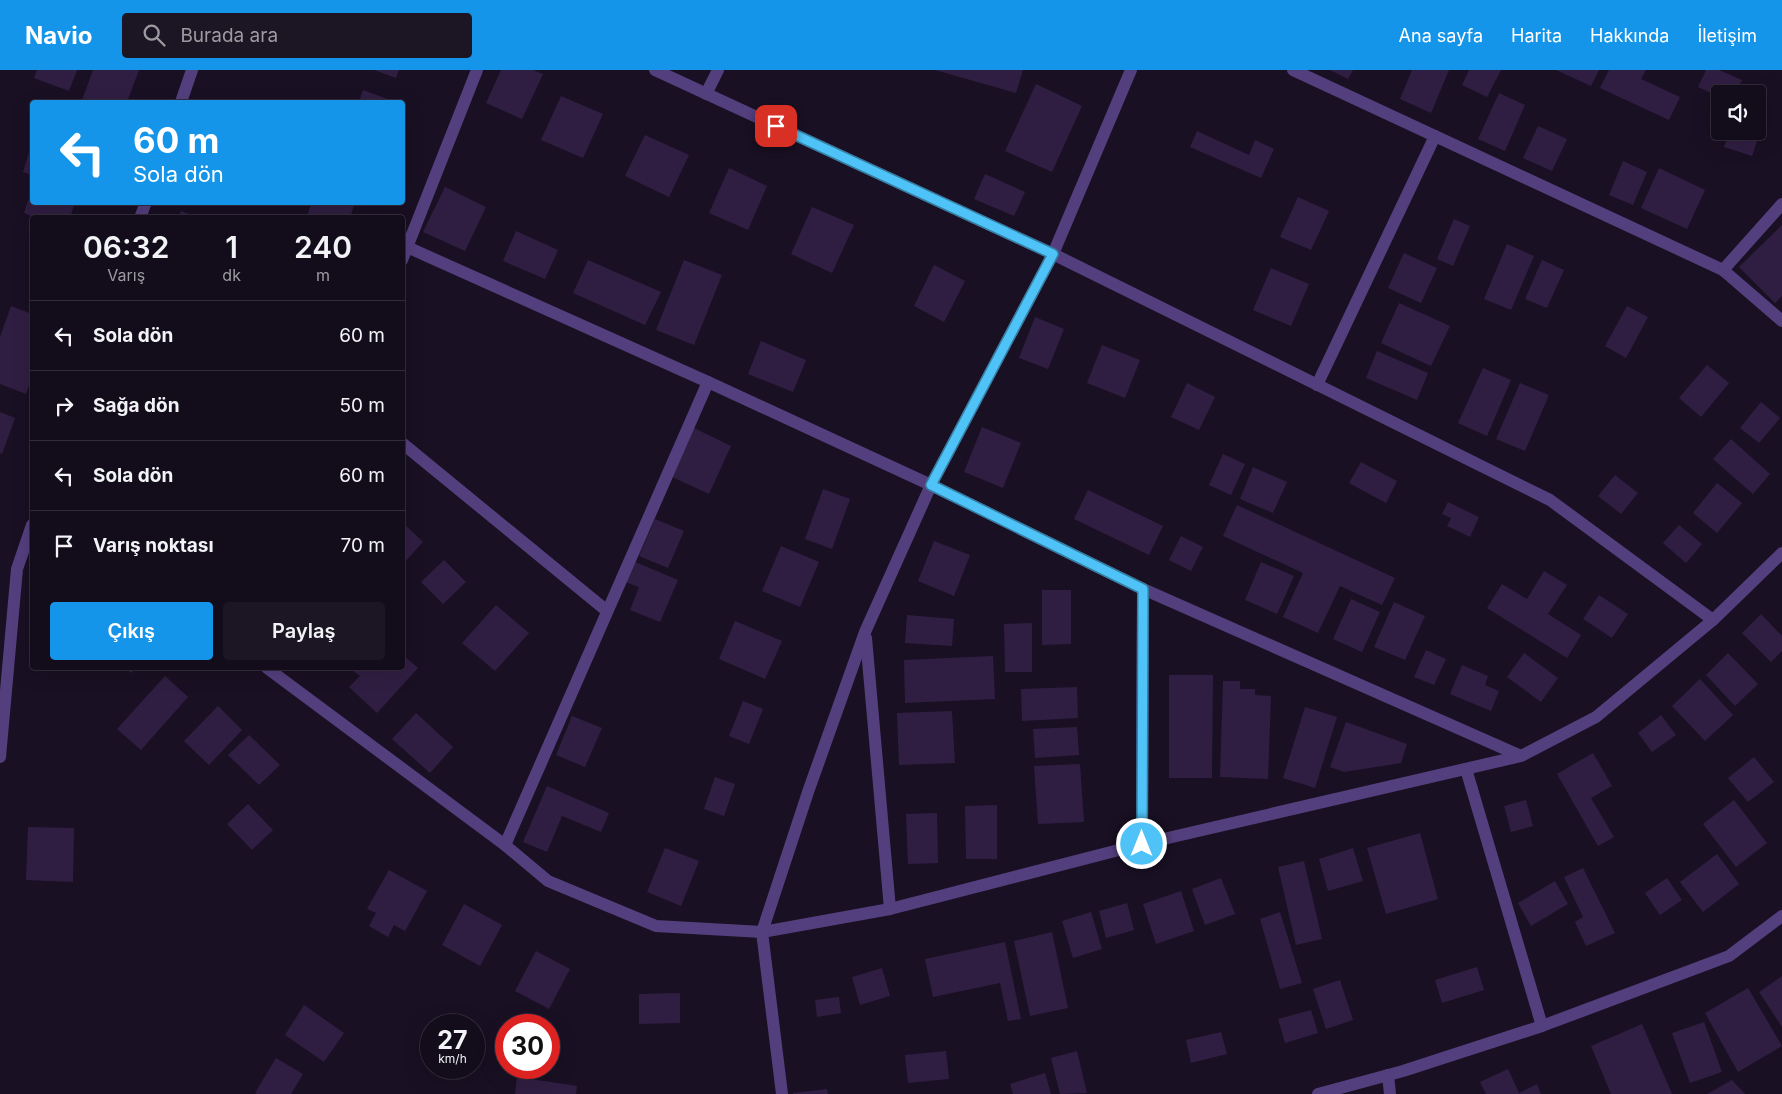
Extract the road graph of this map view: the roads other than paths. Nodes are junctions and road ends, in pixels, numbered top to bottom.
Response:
1 (192, 70) edge
2 (477, 70) edge
3 (655, 70) edge
4 (718, 70) edge
5 (1131, 70) edge
6 (1293, 70) edge
7 (706, 94) junction
8 (182, 100) edge
9 (1435, 136) junction
10 (1782, 204) edge
11 (407, 247) junction
12 (405, 252) edge
13 (1053, 254) junction
14 (1723, 270) junction
15 (1782, 321) edge
16 (708, 382) junction
17 (1317, 385) junction
18 (405, 445) edge
19 (931, 485) junction
20 (30, 531) edge
21 (1782, 553) edge
22 (1143, 589) junction
23 (607, 611) junction
24 (1713, 620) junction
25 (865, 632) junction
26 (270, 670) edge
27 (1, 729) edge
28 (0, 756) edge
29 (1521, 756) junction
30 (1466, 769) junction
31 (1142, 844) junction
32 (505, 845) junction
33 (890, 909) junction
34 (1782, 916) edge
35 (762, 932) junction
36 (1542, 1026) junction
37 (1388, 1075) junction
38 (782, 1094) edge
39 (1318, 1094) edge
40 (1390, 1094) edge

1 - 8 street
2 - 11 street
3 - 7 street
4 - 7 street
5 - 13 street
6 - 9 street
7 - 13 street
9 - 14 street
9 - 17 street
10 - 14 street
11 - 12 street
11 - 16 street
13 - 17 street
13 - 19 street
14 - 15 street
16 - 19 street
16 - 23 street
17 - 24 street
18 - 23 street
19 - 22 street
19 - 25 street
20 - 27 street
21 - 24 street
22 - 29 street
22 - 31 street
23 - 32 street
24 - 29 street
25 - 33 street
25 - 35 street
26 - 32 street
27 - 28 street
29 - 30 street
30 - 31 street
30 - 36 street
31 - 33 street
32 - 35 street
33 - 35 street
34 - 36 street
35 - 38 street
36 - 37 street
37 - 39 street
37 - 40 street

